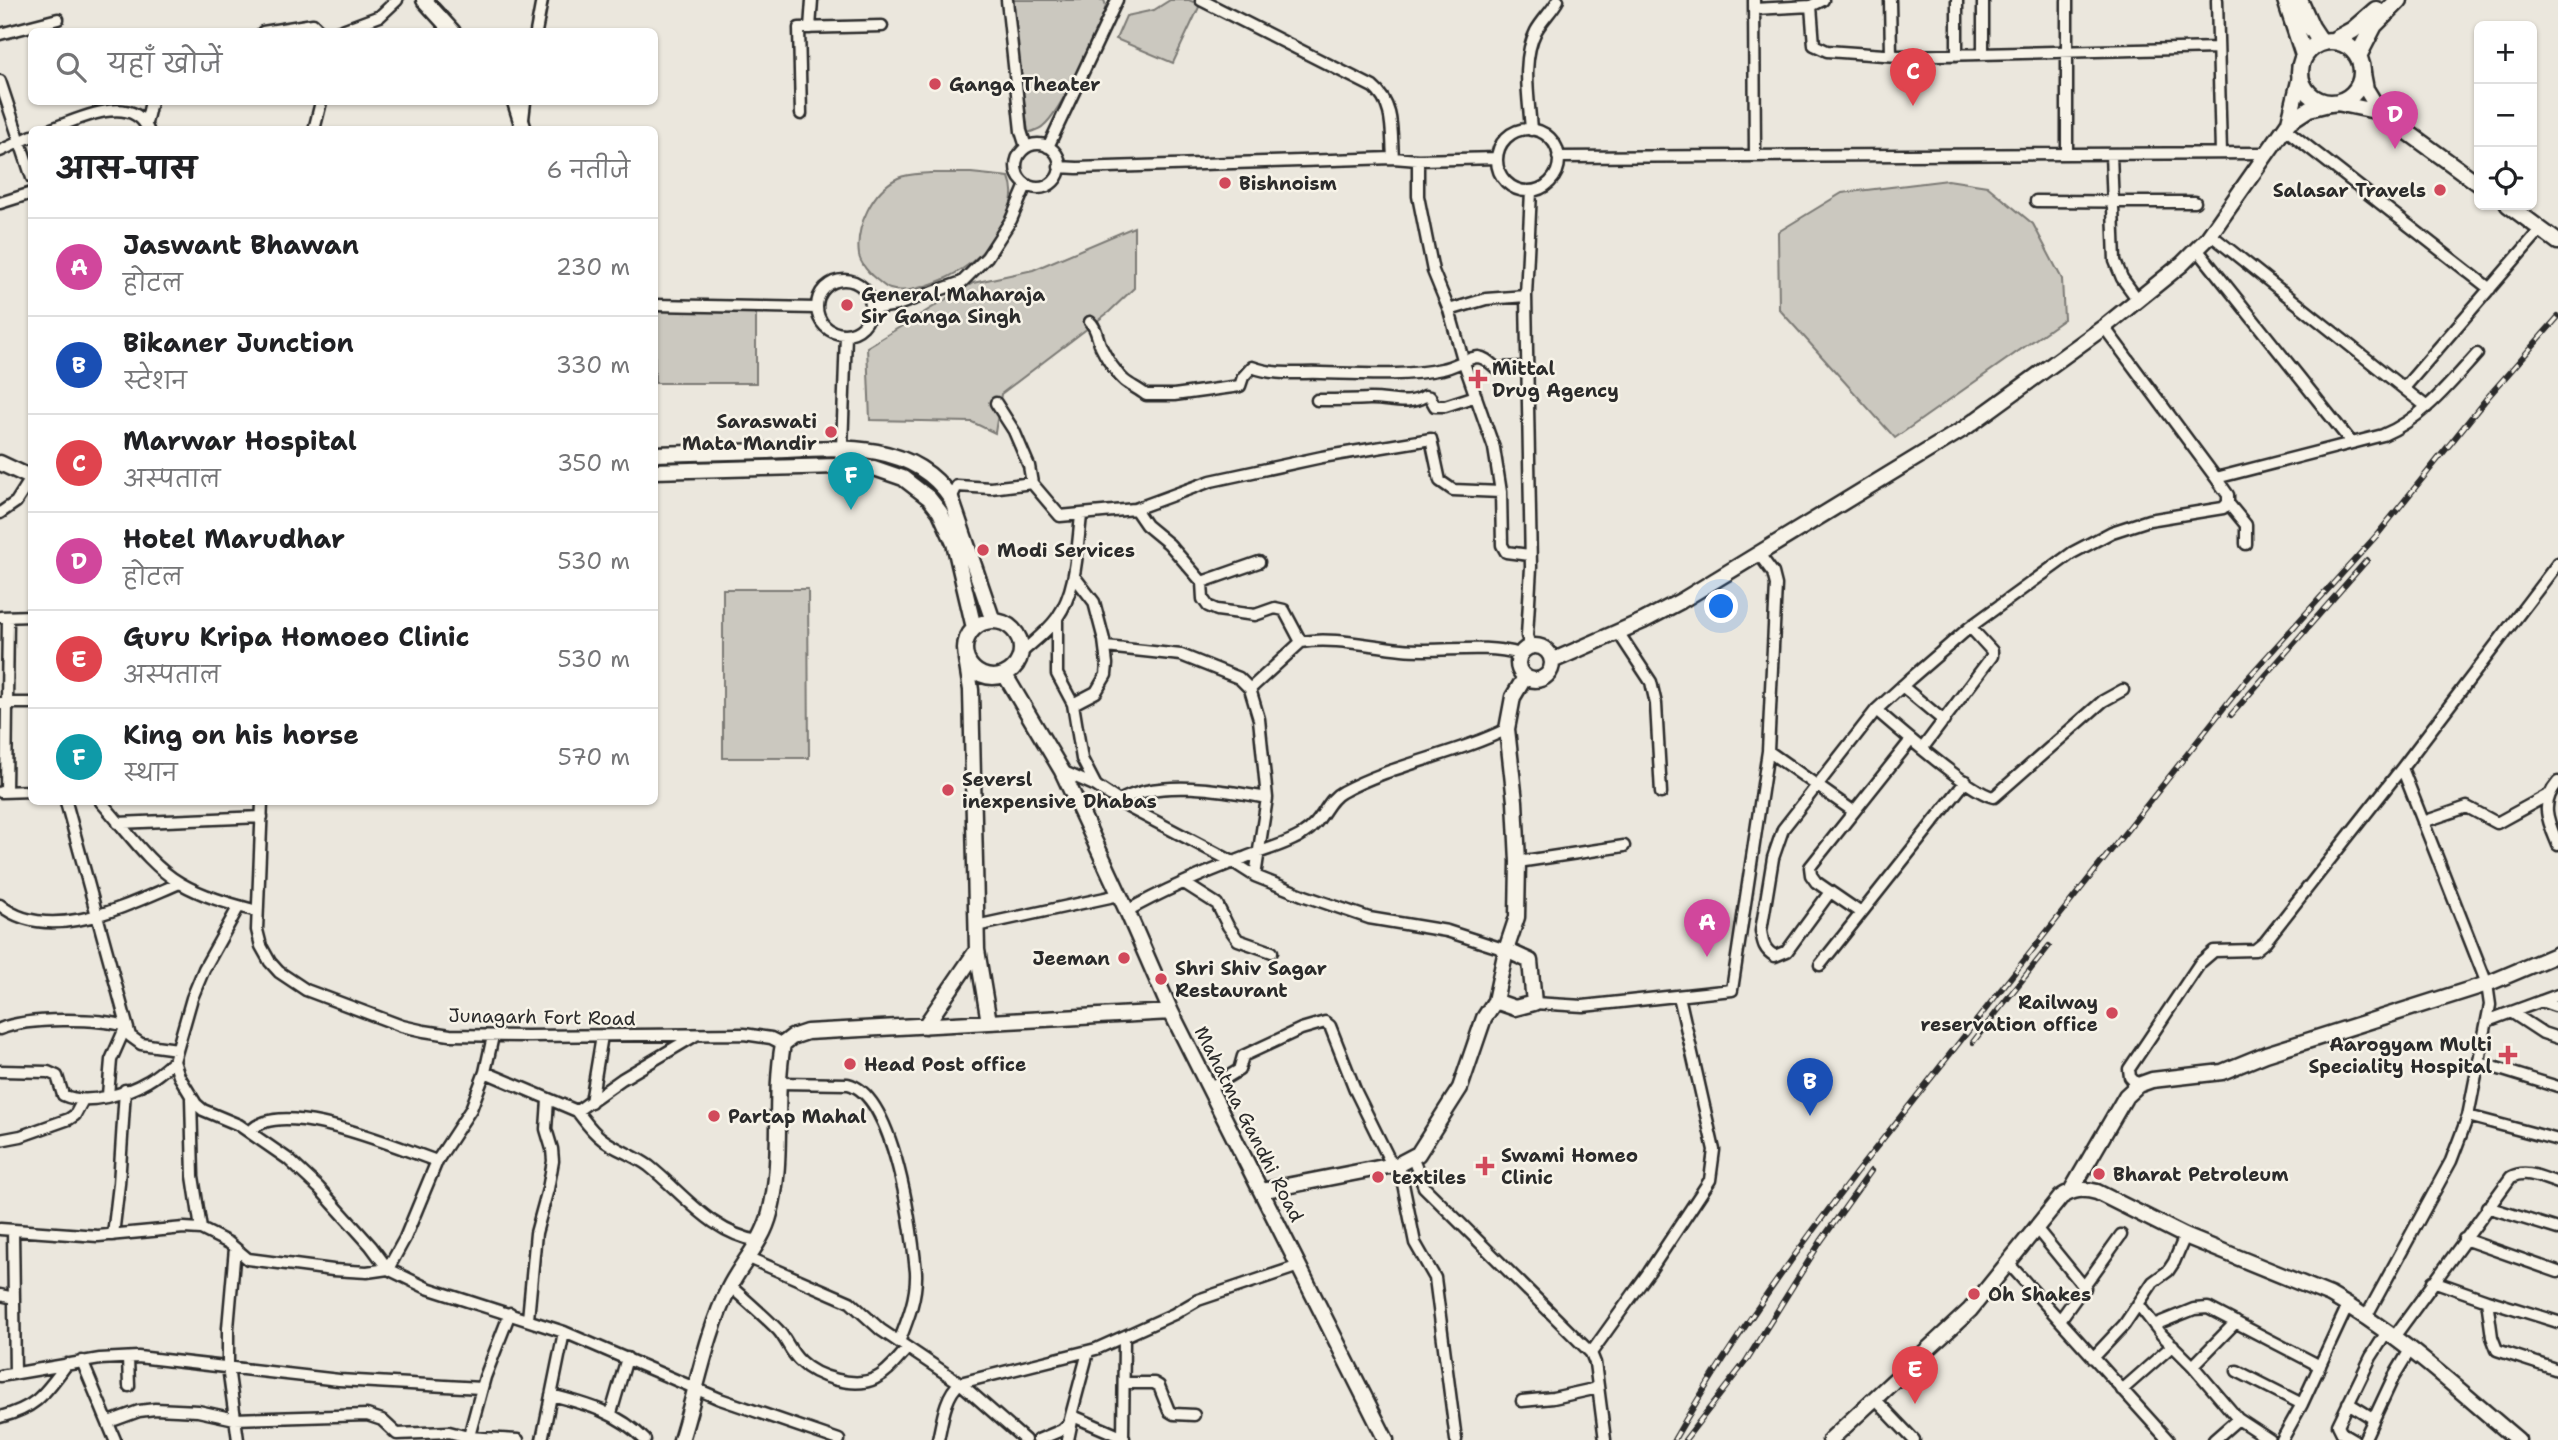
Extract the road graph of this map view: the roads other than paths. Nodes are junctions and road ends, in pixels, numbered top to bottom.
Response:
1 (397, 0) edge
2 (424, 0) edge
3 (542, 0) edge
4 (812, 0) edge
5 (1007, 0) edge
6 (1117, 0) edge
7 (1201, 0) edge
8 (1558, 0) edge
9 (1823, 0) edge
10 (1890, 0) edge
11 (1957, 0) edge
12 (1983, 0) edge
13 (2067, 0) edge
14 (2217, 0) edge
15 (2286, 0) edge
16 (2299, 0) edge
17 (2386, 0) edge
18 (2399, 0) edge
19 (1754, 4) edge
20 (1811, 6) junction
21 (58, 19) dead end
22 (882, 26) dead end
23 (288, 28) edge
24 (317, 28) edge
25 (348, 28) edge
26 (449, 28) edge
27 (537, 28) edge
28 (810, 28) junction
29 (0, 34) edge
30 (2327, 41) junction
31 (2218, 48) junction
32 (2067, 50) junction
33 (1983, 54) junction
34 (1891, 55) junction
35 (1957, 55) junction
36 (2304, 55) junction
37 (2360, 62) junction
38 (2300, 77) junction
39 (0, 81) edge
40 (2333, 103) junction
41 (150, 105) edge
42 (320, 105) edge
43 (515, 105) edge
44 (525, 105) edge
45 (2380, 112) junction
46 (801, 114) dead end
47 (523, 124) edge
48 (2287, 125) junction
49 (60, 126) edge
50 (147, 126) edge
51 (315, 126) edge
52 (1531, 130) junction
53 (28, 137) edge
54 (18, 140) junction
55 (1026, 147) junction
56 (1048, 147) junction
57 (0, 151) edge
58 (2221, 153) junction
59 (2265, 153) junction
60 (2067, 154) junction
61 (2111, 154) junction
62 (1755, 156) junction
63 (1558, 157) junction
64 (1393, 158) junction
65 (1497, 158) junction
66 (1418, 160) junction
67 (28, 167) edge
68 (1059, 167) junction
69 (2474, 180) edge
70 (1026, 185) junction
71 (1531, 191) junction
72 (28, 194) edge
73 (2036, 201) dead end
74 (2112, 201) junction
75 (2195, 202) dead end
76 (0, 204) edge
77 (2515, 210) edge
78 (2210, 234) junction
79 (2552, 235) edge
80 (2197, 249) junction
81 (2490, 289) junction
82 (1526, 296) junction
83 (2138, 300) junction
84 (658, 305) edge
85 (816, 308) junction
86 (871, 309) junction
87 (1449, 310) junction
88 (1090, 321) dead end
89 (2104, 327) junction
90 (846, 335) junction
91 (2477, 354) dead end
92 (1464, 363) junction
93 (1527, 367) junction
94 (2404, 388) junction
95 (1476, 396) junction
96 (1317, 400) dead end
97 (996, 403) dead end
98 (2427, 407) junction
99 (2351, 442) junction
100 (842, 448) junction
101 (658, 454) edge
102 (0, 463) edge
103 (839, 466) junction
104 (658, 471) edge
105 (28, 477) edge
106 (2216, 478) junction
107 (28, 483) edge
108 (1032, 483) junction
109 (1501, 492) junction
110 (951, 498) junction
111 (2228, 503) junction
112 (1135, 509) junction
113 (0, 513) edge
114 (1082, 516) junction
115 (2246, 544) dead end
116 (1759, 554) junction
117 (1530, 555) junction
118 (1259, 562) dead end
119 (2558, 563) edge
120 (1074, 576) junction
121 (1202, 582) junction
122 (28, 616) edge
123 (4, 617) edge
124 (1057, 618) junction
125 (993, 621) junction
126 (1970, 627) junction
127 (974, 628) junction
128 (1618, 632) junction
129 (1301, 642) junction
130 (1106, 647) junction
131 (1525, 650) junction
132 (1021, 653) junction
133 (966, 659) junction
134 (1552, 661) junction
135 (1005, 675) junction
136 (1525, 677) junction
137 (1902, 686) junction
138 (1250, 689) junction
139 (2123, 690) dead end
140 (4, 703) edge
141 (28, 703) edge
142 (1073, 704) junction
143 (1876, 710) junction
144 (1944, 721) junction
145 (1507, 729) junction
146 (1911, 740) junction
147 (1922, 749) junction
148 (1769, 751) junction
149 (2402, 768) junction
150 (1062, 771) junction
151 (1966, 781) junction
152 (2558, 782) edge
153 (1815, 785) junction
154 (1096, 786) junction
155 (28, 791) edge
156 (3, 792) edge
157 (1661, 793) dead end
158 (2548, 795) junction
159 (1267, 798) junction
160 (1119, 801) junction
161 (67, 805) edge
162 (103, 805) edge
163 (262, 805) edge
164 (1853, 811) junction
165 (262, 817) junction
166 (2423, 822) junction
167 (118, 823) junction
168 (2557, 841) edge
169 (1624, 846) dead end
170 (1257, 853) junction
171 (1233, 862) junction
172 (1518, 862) junction
173 (1255, 876) junction
174 (180, 883) junction
175 (1184, 883) junction
176 (1830, 892) junction
177 (1119, 895) junction
178 (0, 905) edge
179 (239, 906) junction
180 (257, 911) junction
181 (1127, 911) junction
182 (1861, 913) junction
183 (99, 916) junction
184 (976, 926) junction
185 (977, 950) junction
186 (1506, 950) junction
187 (1272, 952) dead end
188 (2558, 954) edge
189 (1820, 965) dead end
190 (2487, 984) junction
191 (2558, 995) edge
192 (1679, 996) junction
193 (1496, 1001) junction
194 (2541, 1001) junction
195 (1534, 1003) junction
196 (2558, 1007) edge
197 (1171, 1012) junction
198 (2511, 1012) junction
199 (2487, 1021) junction
200 (989, 1022) junction
201 (126, 1026) junction
202 (925, 1026) junction
203 (0, 1028) edge
204 (696, 1034) junction
205 (493, 1036) junction
206 (602, 1036) junction
207 (2558, 1038) edge
208 (783, 1044) junction
209 (177, 1049) junction
210 (174, 1061) junction
211 (2480, 1063) junction
212 (0, 1071) edge
213 (485, 1072) junction
214 (779, 1083) junction
215 (2138, 1085) junction
216 (2558, 1087) edge
217 (1209, 1088) junction
218 (125, 1090) junction
219 (108, 1095) junction
220 (191, 1098) junction
221 (83, 1100) junction
222 (548, 1100) junction
223 (591, 1102) junction
224 (576, 1111) junction
225 (2468, 1116) junction
226 (250, 1132) junction
227 (0, 1140) edge
228 (2558, 1140) edge
229 (1413, 1158) junction
230 (437, 1161) junction
231 (1395, 1165) junction
232 (2558, 1183) edge
233 (1261, 1191) junction
234 (2071, 1191) junction
235 (2487, 1207) junction
236 (2036, 1228) junction
237 (0, 1229) edge
238 (201, 1229) junction
239 (2558, 1229) edge
240 (13, 1230) junction
241 (113, 1235) junction
242 (2121, 1235) dead end
243 (2185, 1236) junction
244 (2464, 1239) junction
245 (759, 1241) junction
246 (235, 1248) junction
247 (749, 1258) junction
248 (2009, 1264) junction
249 (1299, 1265) junction
250 (388, 1269) junction
251 (2558, 1272) edge
252 (2433, 1281) junction
253 (730, 1286) junction
254 (2085, 1288) junction
255 (0, 1295) edge
256 (14, 1298) junction
257 (2487, 1300) junction
258 (2138, 1304) junction
259 (2348, 1305) junction
260 (510, 1313) junction
261 (2365, 1317) junction
262 (528, 1319) junction
263 (2060, 1320) junction
264 (2236, 1322) junction
265 (2558, 1322) edge
266 (2154, 1325) junction
267 (564, 1332) junction
268 (2390, 1334) junction
269 (1124, 1338) junction
270 (904, 1345) junction
271 (2172, 1345) junction
272 (2410, 1350) junction
273 (1088, 1352) junction
274 (1591, 1353) junction
275 (128, 1358) junction
276 (627, 1358) junction
277 (2093, 1359) junction
278 (82, 1362) junction
279 (67, 1364) junction
280 (2193, 1366) junction
281 (2320, 1366) junction
282 (228, 1367) junction
283 (2558, 1370) edge
284 (2237, 1371) dead end
285 (15, 1373) junction
286 (0, 1376) edge
287 (960, 1383) junction
288 (1124, 1383) junction
289 (129, 1386) dead end
290 (481, 1388) junction
291 (1598, 1388) junction
292 (697, 1389) junction
293 (2122, 1390) junction
294 (551, 1395) junction
295 (1874, 1398) junction
296 (1522, 1401) dead end
297 (2348, 1403) junction
298 (2302, 1404) junction
299 (611, 1413) junction
300 (1194, 1415) dead end
301 (1073, 1416) junction
302 (0, 1417) edge
303 (235, 1419) junction
304 (2238, 1419) junction
305 (2374, 1419) junction
306 (109, 1422) junction
307 (387, 1424) junction
308 (806, 1429) junction
309 (468, 1438) edge
310 (1123, 1439) edge
311 (115, 1440) edge
312 (239, 1440) edge
313 (387, 1440) edge
314 (518, 1440) edge
315 (542, 1440) edge
316 (645, 1440) edge
317 (681, 1440) edge
318 (802, 1440) edge
319 (839, 1440) edge
320 (938, 1440) edge
321 (1025, 1440) edge
322 (1038, 1440) edge
323 (1068, 1440) edge
324 (1386, 1440) edge
325 (1456, 1440) edge
326 (1605, 1440) edge
327 (1830, 1440) edge
328 (1914, 1440) edge
329 (2168, 1440) edge
330 (2214, 1440) edge
331 (2270, 1440) edge
332 (2282, 1440) edge
333 (2354, 1440) edge
334 (2364, 1440) edge
335 (2518, 1440) edge

1 - 25 street
2 - 26 street
3 - 27 street
4 - 28 street
5 - 55 street
6 - 56 street
7 - 64 street
8 - 52 street
9 - 20 street
10 - 34 street
11 - 35 street
12 - 33 street
13 - 32 street
14 - 31 street
15 - 36 main road
16 - 30 main road
17 - 30 main road
18 - 37 main road
19 - 20 street
19 - 62 street
20 - 34 street
21 - 29 street
22 - 28 street
23 - 24 street
28 - 46 street
30 - 36 main road
30 - 37 main road
31 - 32 street
31 - 58 street
32 - 33 street
32 - 60 street
33 - 35 street
34 - 35 street
36 - 38 main road
37 - 40 main road
37 - 45 street
38 - 40 main road
38 - 48 street
39 - 54 street
40 - 45 street
40 - 48 street
41 - 50 street
42 - 51 street
43 - 47 street
44 - 47 street
45 - 69 street
48 - 59 street
48 - 81 street
49 - 50 street
52 - 63 street
52 - 65 street
53 - 54 street
54 - 57 street
54 - 67 street
55 - 56 street
55 - 70 street
56 - 68 street
58 - 59 street
58 - 61 street
59 - 78 street
60 - 61 street
60 - 62 street
61 - 74 street
62 - 63 street
63 - 71 street
64 - 66 street
64 - 68 street
65 - 66 street
65 - 71 street
66 - 87 street
68 - 70 street
70 - 86 street
71 - 82 street
72 - 76 street
73 - 74 street
74 - 75 street
74 - 83 street
77 - 79 street
78 - 80 street
78 - 94 street
79 - 81 street
80 - 83 street
80 - 99 street
81 - 94 street
82 - 87 street
82 - 93 street
83 - 89 street
84 - 85 street
85 - 86 street
85 - 90 street
86 - 90 street
87 - 92 street
88 - 92 street
89 - 106 street
89 - 116 street
90 - 100 street
91 - 98 street
92 - 93 street
92 - 95 street
93 - 117 street
94 - 98 street
95 - 96 street
95 - 109 street
97 - 108 street
98 - 99 street
99 - 106 street
100 - 101 street
100 - 103 street
100 - 110 street
102 - 105 street
103 - 104 street
103 - 127 street
106 - 111 street
107 - 113 street
108 - 110 street
108 - 114 street
109 - 112 street
109 - 117 street
110 - 125 street
111 - 115 street
111 - 126 street
112 - 114 street
112 - 121 street
114 - 120 street
116 - 128 street
116 - 148 street
117 - 131 street
118 - 121 street
119 - 149 street
120 - 124 street
120 - 130 street
121 - 129 street
122 - 123 street
123 - 140 street
124 - 132 street
124 - 142 street
125 - 127 street
125 - 132 street
126 - 137 street
126 - 144 street
127 - 133 street
128 - 134 street
128 - 157 street
129 - 131 street
129 - 138 street
130 - 138 street
130 - 142 street
131 - 134 street
131 - 136 street
132 - 135 street
133 - 135 street
133 - 184 street
134 - 136 street
135 - 150 street, Mahatma Gandhi Road
136 - 145 street
137 - 143 street
137 - 144 street
138 - 159 street
139 - 151 street
140 - 141 street
140 - 156 street
142 - 154 street
143 - 146 street
143 - 153 street
144 - 147 street
145 - 170 street
145 - 172 street
146 - 147 street
146 - 164 street
147 - 151 street
148 - 153 street
148 - 192 street
149 - 166 street
149 - 215 street
150 - 154 street
150 - 177 street, Mahatma Gandhi Road
151 - 182 street
152 - 158 street
153 - 164 street
153 - 176 street
154 - 160 street
155 - 156 street
158 - 166 street
158 - 168 street
159 - 160 street
159 - 170 street
160 - 171 street
161 - 183 street
162 - 167 street
163 - 165 street, Junagarh Fort Road
164 - 176 street
165 - 167 street
165 - 180 street, Junagarh Fort Road
166 - 190 street
167 - 174 street
169 - 172 street
170 - 171 street
170 - 173 street
171 - 173 street
171 - 175 street
172 - 186 street
173 - 186 street
174 - 179 street
174 - 183 street
175 - 181 street
175 - 187 street
176 - 182 street
177 - 181 street, Mahatma Gandhi Road
177 - 184 street
178 - 183 street
179 - 180 street
179 - 209 street
180 - 205 street, Junagarh Fort Road
181 - 197 street, Mahatma Gandhi Road
182 - 189 street
183 - 201 street
184 - 185 street
185 - 200 street
185 - 202 street
186 - 193 street
186 - 195 street
188 - 190 street
190 - 199 street
190 - 215 street
191 - 194 street
192 - 195 street
192 - 274 street
193 - 195 street
193 - 229 street
194 - 196 street
194 - 198 street
197 - 200 street
197 - 217 street, Mahatma Gandhi Road
198 - 199 street
198 - 207 street
199 - 211 street
200 - 202 street
201 - 203 street
201 - 209 street
201 - 219 street
202 - 208 street
204 - 206 street, Junagarh Fort Road
204 - 208 street, Junagarh Fort Road
204 - 223 street
205 - 206 street, Junagarh Fort Road
205 - 213 street
206 - 223 street
208 - 214 street
209 - 210 street
210 - 218 street
210 - 220 street
211 - 216 street
211 - 225 street
212 - 221 street
213 - 222 street
213 - 230 street
214 - 245 street
214 - 270 street
215 - 234 street
217 - 231 street
217 - 233 street, Mahatma Gandhi Road
218 - 219 street
218 - 241 street
219 - 221 street
220 - 226 street
220 - 238 street
221 - 227 street
222 - 224 street
222 - 262 street
223 - 224 street
224 - 245 street
225 - 228 street
225 - 261 street
226 - 230 street
226 - 250 street
229 - 231 street
229 - 274 street
230 - 250 street
231 - 233 street
231 - 325 street
232 - 235 street
233 - 249 street, Mahatma Gandhi Road
234 - 236 street
234 - 243 street
235 - 239 street
235 - 244 street
236 - 248 street
236 - 254 street
237 - 240 street
238 - 241 street
238 - 246 street
240 - 241 street
240 - 256 street
242 - 254 street
243 - 258 street
243 - 259 street
244 - 251 street
244 - 252 street
245 - 247 street
246 - 250 street
246 - 282 street
247 - 253 street
247 - 270 street
248 - 263 street
248 - 295 street
249 - 269 street
249 - 324 street, Mahatma Gandhi Road
250 - 260 street
252 - 257 street
252 - 268 street
253 - 270 street
253 - 292 street
254 - 263 street
255 - 256 street
256 - 285 street
257 - 265 street
257 - 283 street
258 - 266 street
258 - 277 street
259 - 261 street
259 - 281 street
260 - 262 street
260 - 290 street
261 - 268 street
262 - 267 street
263 - 277 street
264 - 266 street
264 - 280 street
264 - 281 street
266 - 271 street
267 - 276 street
267 - 294 street
268 - 272 street
268 - 297 street
269 - 273 street
269 - 288 street
270 - 287 street
271 - 280 street
271 - 293 street
272 - 305 street
272 - 335 street
273 - 287 street
273 - 301 street
274 - 291 street
275 - 278 street
275 - 282 street
275 - 289 street
276 - 292 street
276 - 299 street
277 - 293 street
278 - 279 street
278 - 306 street
279 - 285 street
279 - 302 street
280 - 304 street
281 - 298 street
282 - 290 street
282 - 303 street
284 - 298 street
285 - 286 street
287 - 320 street
287 - 321 street
288 - 300 street
288 - 310 street
290 - 309 street
291 - 296 street
291 - 326 street
292 - 308 street
292 - 317 street
293 - 329 street
294 - 299 street
294 - 315 street
295 - 327 street
295 - 328 street
297 - 305 street
297 - 333 street
298 - 332 street
299 - 316 street
301 - 310 street
301 - 322 street
301 - 323 street
303 - 306 street
303 - 307 street
303 - 312 street
304 - 330 street
304 - 331 street
305 - 334 street
306 - 311 street
307 - 309 street
307 - 313 street
308 - 318 street
308 - 319 street
309 - 314 street

